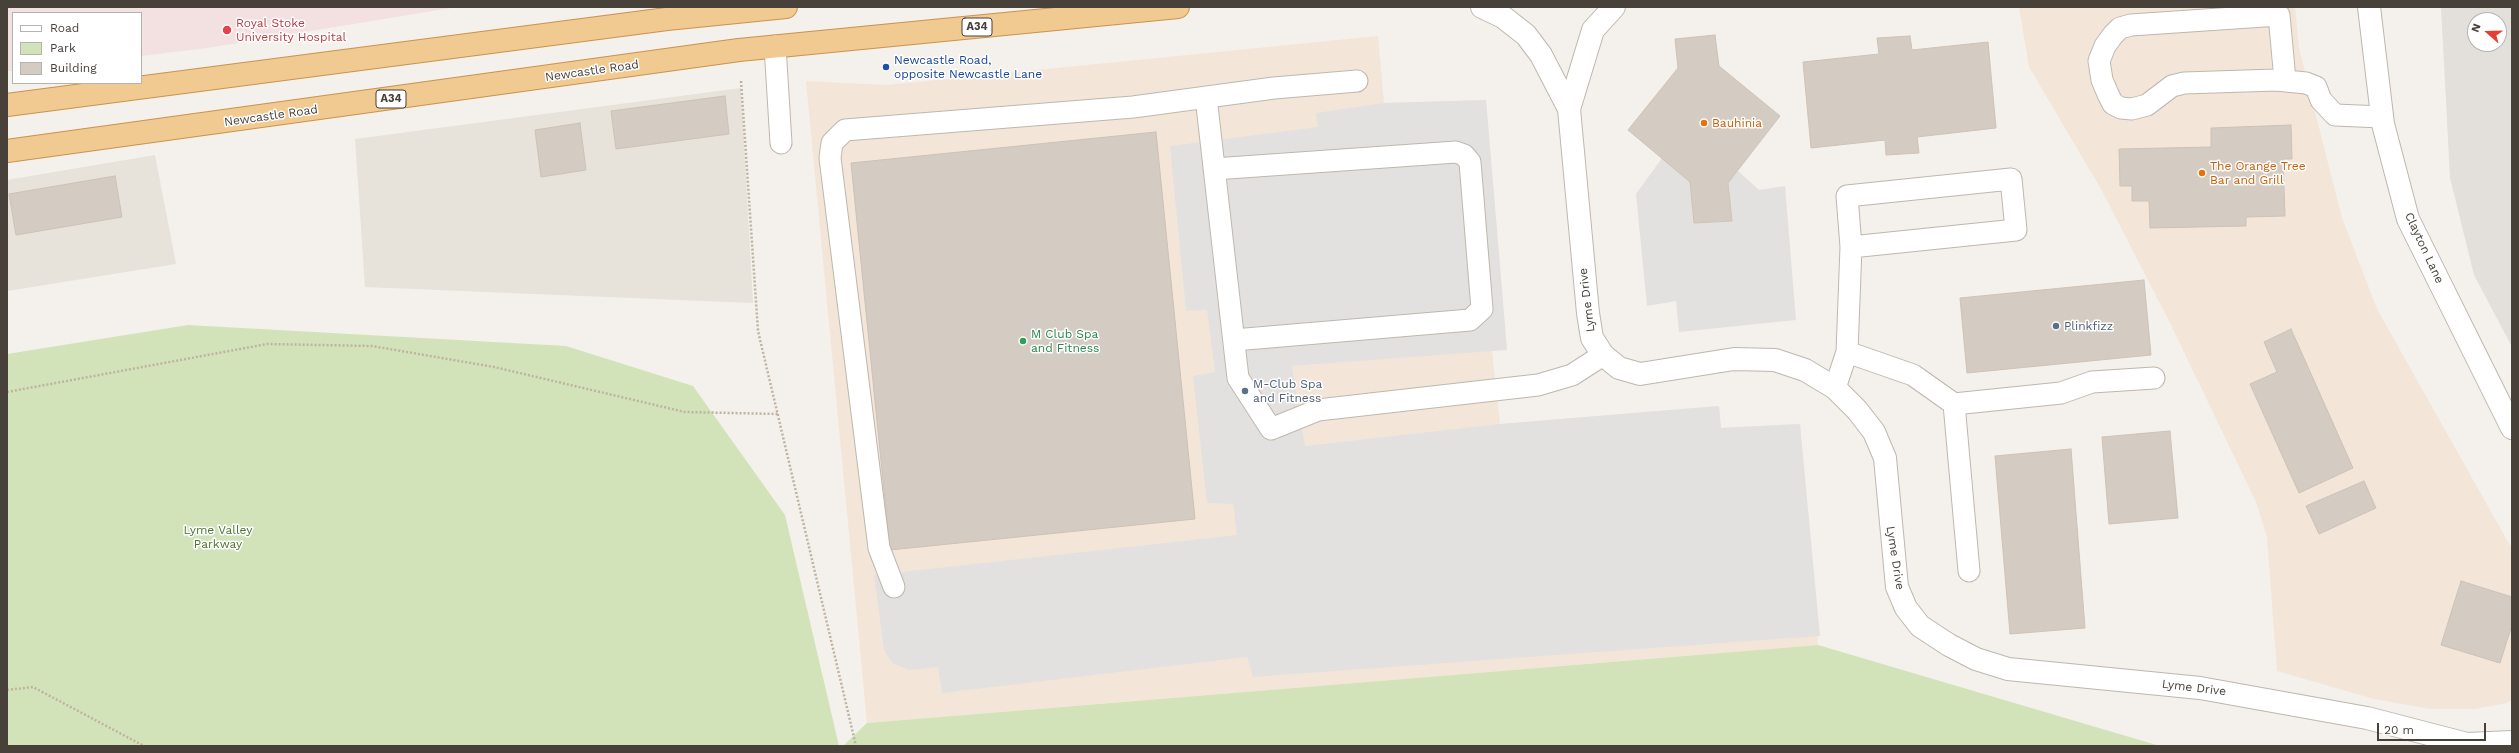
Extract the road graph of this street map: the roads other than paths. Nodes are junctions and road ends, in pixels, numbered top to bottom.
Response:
1 (786, 7) edge
2 (1178, 7) edge
3 (1482, 7) edge
4 (1614, 7) edge
5 (2369, 7) edge
6 (672, 13) edge
7 (775, 46) junction
8 (2285, 80) junction
9 (1357, 81) dead end
10 (1206, 97) junction
11 (7, 105) edge
12 (1569, 109) junction
13 (2382, 117) junction
14 (781, 143) dead end
15 (7, 151) edge
16 (1214, 169) junction
17 (1851, 247) junction
18 (1234, 340) junction
19 (1847, 352) junction
20 (1604, 355) junction
21 (2154, 378) dead end
22 (1835, 388) junction
23 (1954, 404) junction
24 (2512, 428) edge
25 (1969, 571) dead end
26 (894, 587) dead end
27 (2512, 742) edge
28 (2453, 743) edge

1 - 6 highway
2 - 7 highway, Newcastle Road / A34
3 - 12 street, Lyme Drive
4 - 12 street, Lyme Drive
5 - 13 street, Clayton Lane
6 - 11 highway
7 - 14 lane
7 - 15 highway, Newcastle Road / A34
8 - 8 lane
8 - 13 lane
9 - 10 lane
10 - 16 lane
10 - 26 lane
12 - 20 street, Lyme Drive
13 - 24 street, Clayton Lane
16 - 18 lane
16 - 18 lane
17 - 17 lane
17 - 19 lane
18 - 20 lane
19 - 22 lane
19 - 23 lane
20 - 22 street, Lyme Drive
21 - 23 lane
22 - 28 street, Lyme Drive
23 - 25 lane
27 - 28 street, Lyme Drive

